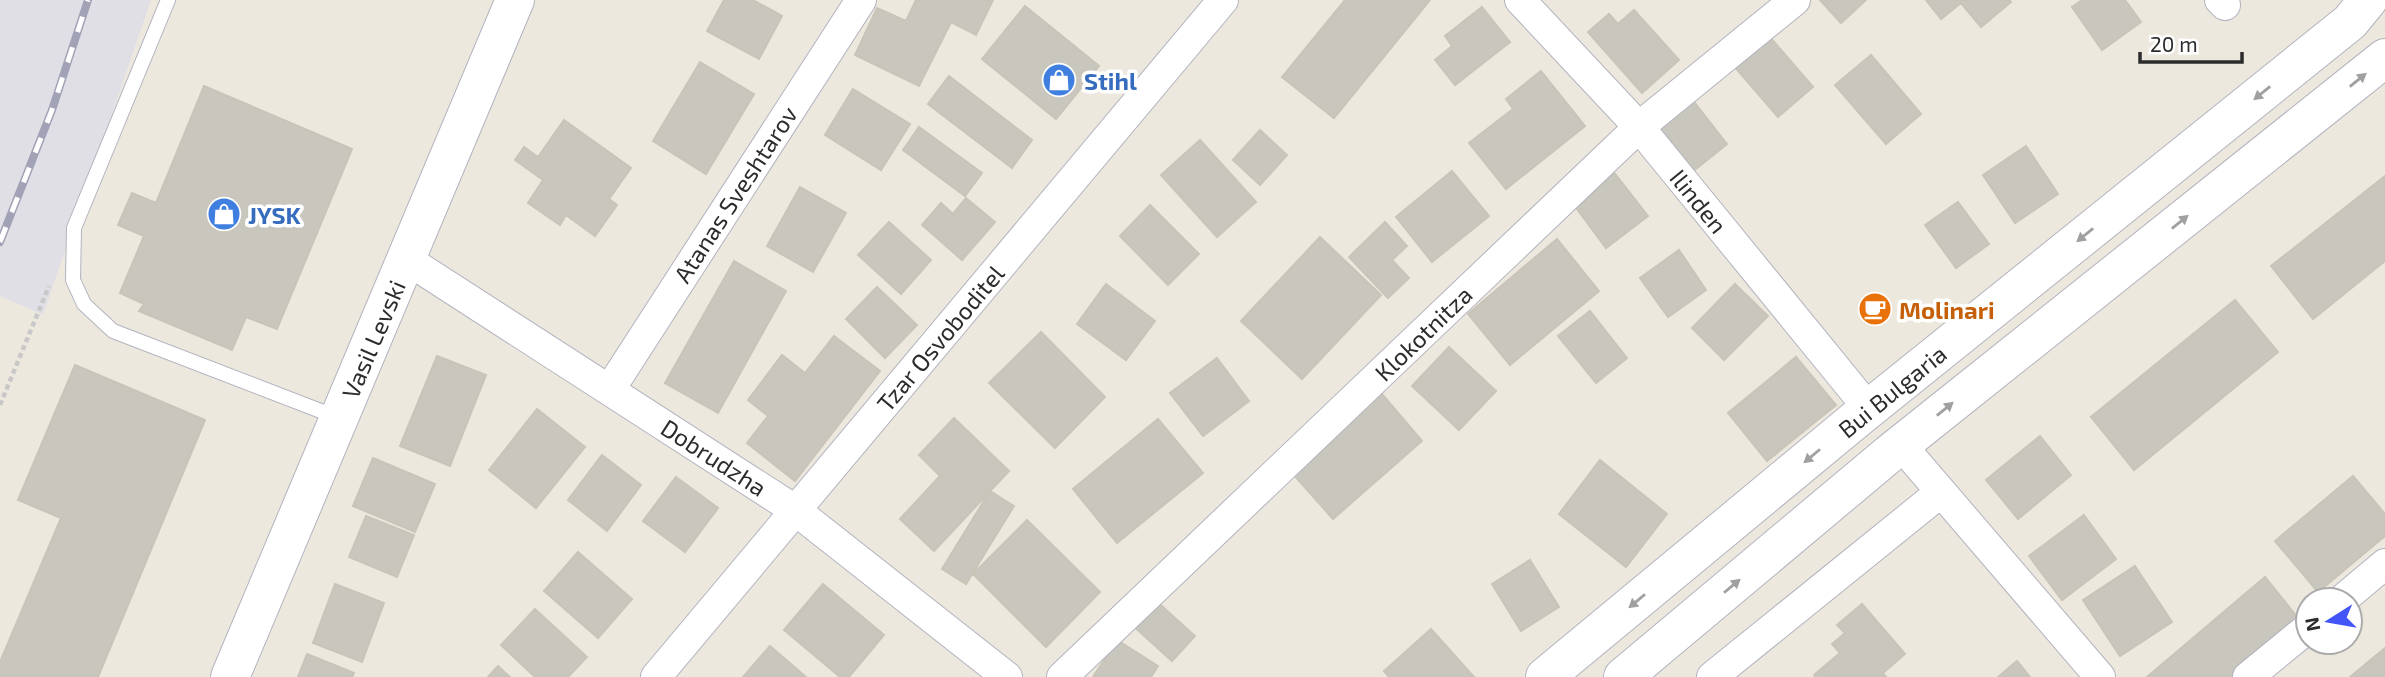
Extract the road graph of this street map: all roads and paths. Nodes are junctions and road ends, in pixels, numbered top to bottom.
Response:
1 (169, 0) edge
2 (515, 0) edge
3 (860, 0) edge
4 (1223, 0) edge
5 (1520, 0) edge
6 (1795, 0) edge
7 (2368, 0) edge
8 (2385, 58) edge
9 (1639, 127) junction
10 (406, 260) junction
11 (53, 278) dead end
12 (610, 389) junction
13 (0, 405) edge
14 (1869, 409) junction
15 (339, 418) junction
16 (1901, 444) junction
17 (1941, 492) junction
18 (795, 510) junction
19 (2385, 565) edge
20 (2359, 586) edge
21 (2294, 639) edge
22 (230, 677) edge
23 (656, 677) edge
24 (1007, 677) edge
25 (1062, 677) edge
26 (1545, 677) edge
27 (1623, 677) edge
28 (1712, 677) edge
29 (2100, 677) edge
30 (2248, 677) edge

1 - 15 lane
2 - 10 main road, Vasil Levski
3 - 12 street, Atanas Sveshtarov
4 - 18 street, Tzar Osvoboditel
5 - 9 street, Ilinden
6 - 9 street, Klokotnitza
7 -> 14 main road, Bui Bulgaria
16 -> 8 main road, Bui Bulgaria
9 - 14 street, Ilinden
9 - 25 street, Klokotnitza
10 - 12 street, Dobrudzha
10 - 15 main road, Vasil Levski
11 - 13 path
12 - 18 street, Dobrudzha
14 -> 26 main road, Bui Bulgaria
15 - 22 main road, Vasil Levski
16 - 17 street
27 -> 16 main road, Bui Bulgaria
17 - 28 street
17 - 29 street
18 - 23 street, Tzar Osvoboditel
18 - 24 street, Dobrudzha
19 - 20 street
21 - 30 street

